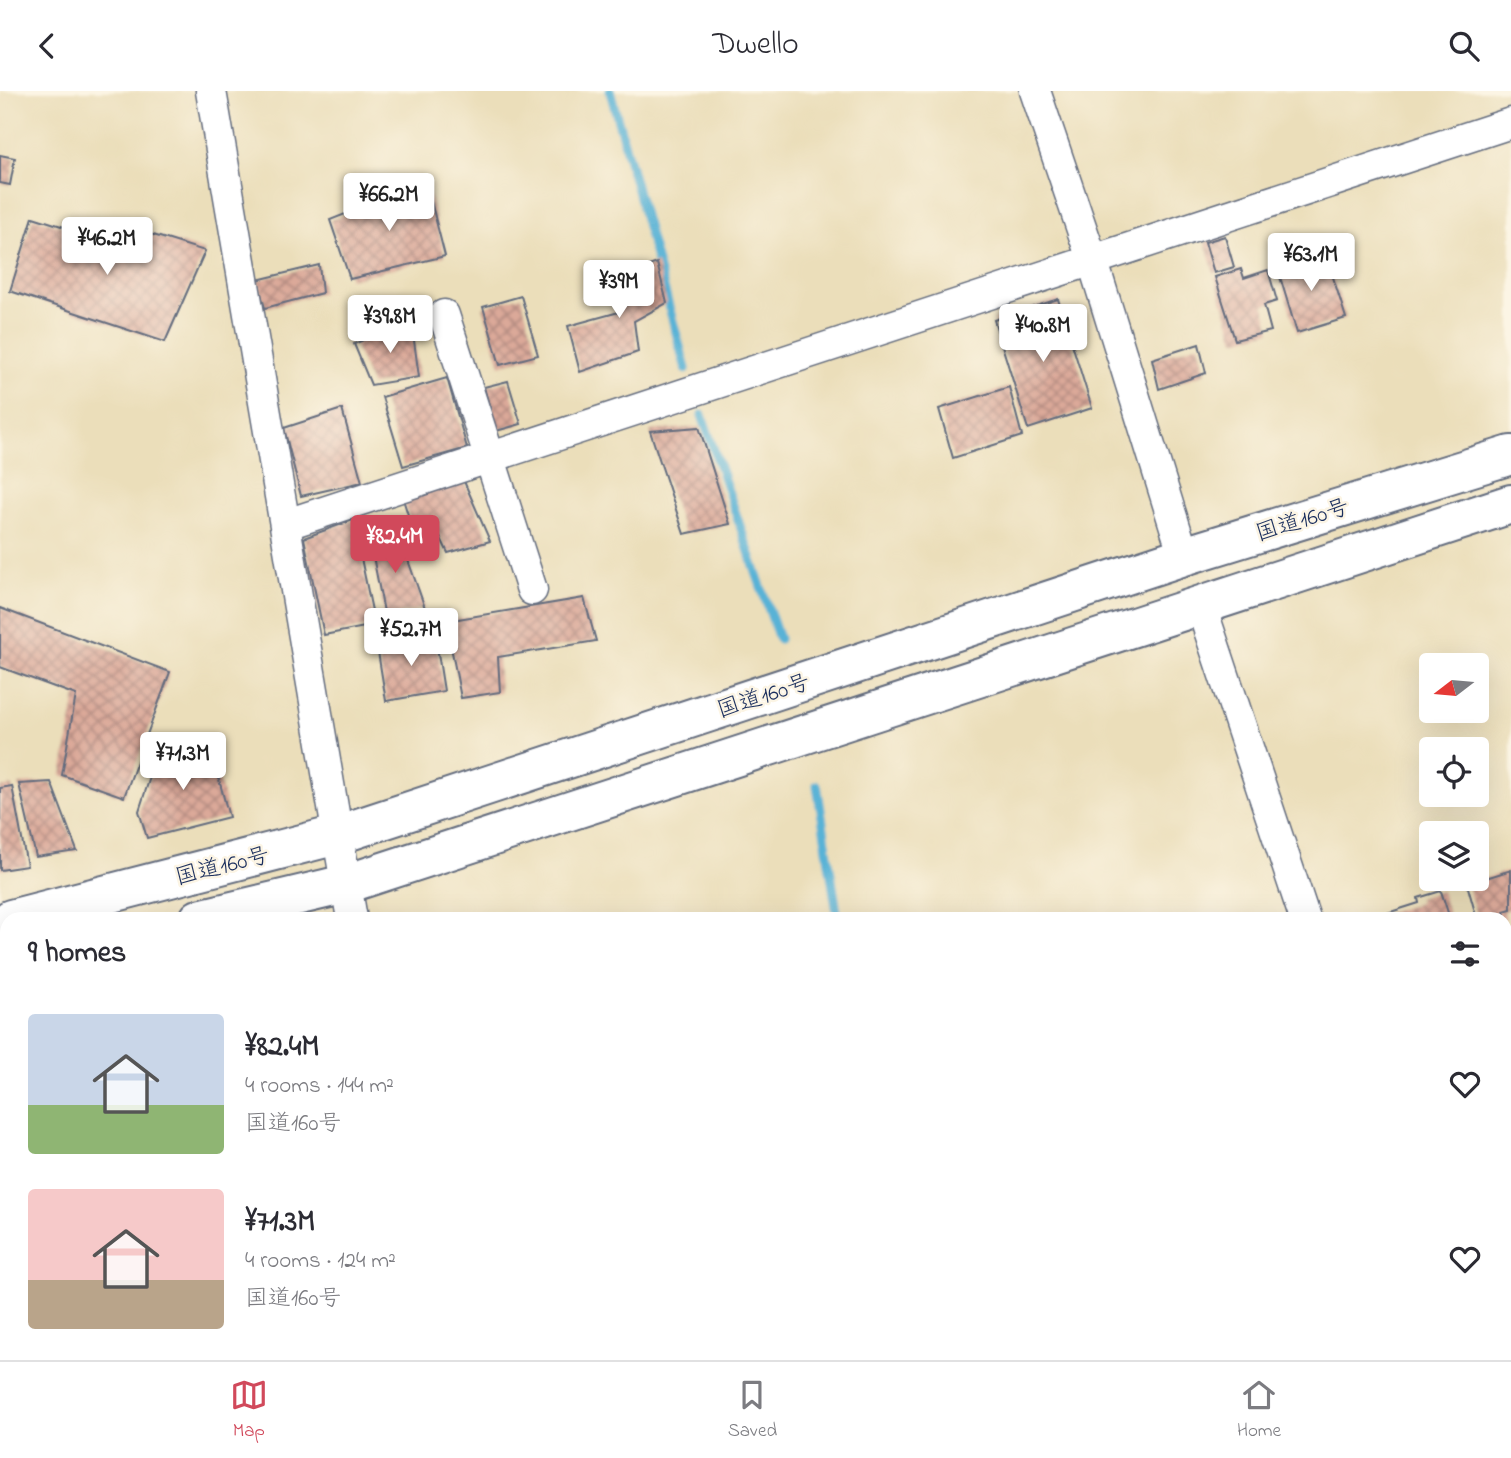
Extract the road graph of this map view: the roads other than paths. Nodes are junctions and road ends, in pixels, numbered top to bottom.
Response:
1 (211, 91) edge
2 (1035, 91) edge
3 (1511, 123) edge
4 (1093, 262) junction
5 (443, 315) dead end
6 (1511, 455) edge
7 (490, 459) junction
8 (1511, 504) edge
9 (287, 524) junction
10 (1184, 556) junction
11 (533, 590) dead end
12 (1201, 606) junction
13 (337, 835) junction
14 (349, 902) edge
15 (36, 912) edge
16 (261, 912) edge
17 (1303, 912) edge

1 - 9 street
2 - 4 street
3 - 4 street
4 - 7 street
4 - 10 street
5 - 7 street
6 - 10 highway, 国道160号
7 - 9 street
7 - 11 street
8 - 12 highway, 国道160号
9 - 13 street
10 - 13 highway, 国道160号
12 - 14 highway, 国道160号
12 - 17 street
13 - 14 street
13 - 15 highway, 国道160号
14 - 16 highway, 国道160号

